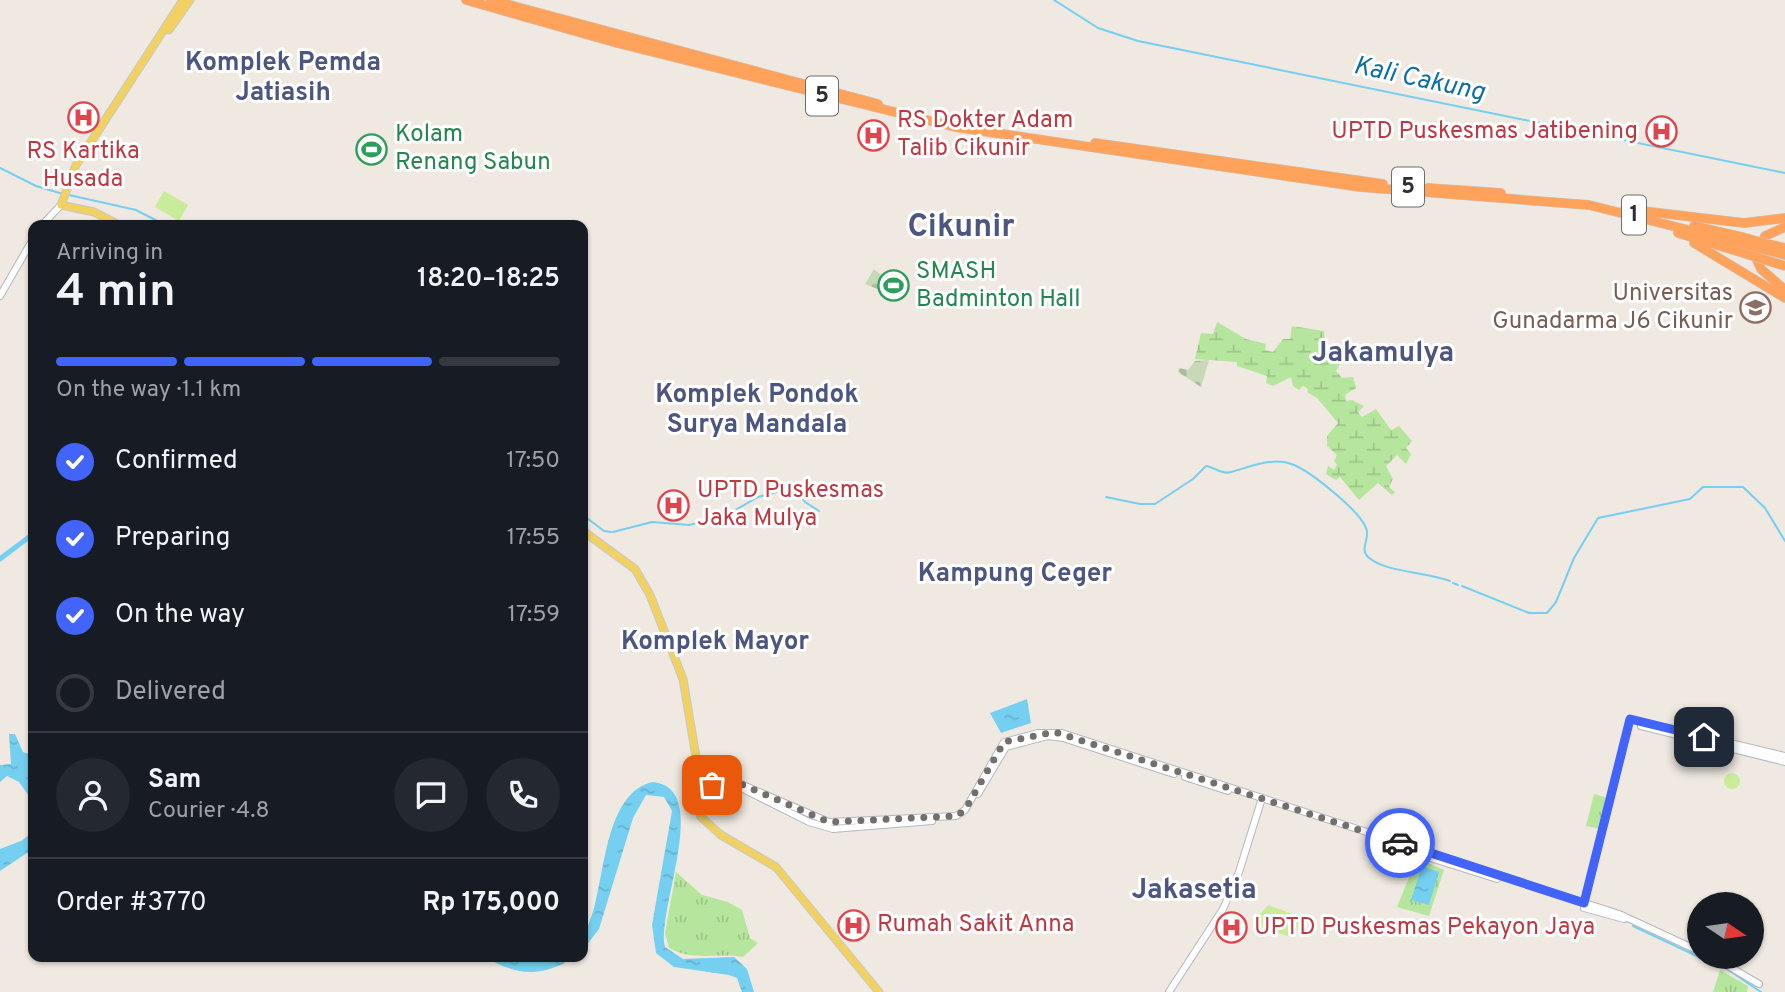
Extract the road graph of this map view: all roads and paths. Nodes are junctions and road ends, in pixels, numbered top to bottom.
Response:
1 (190, 0) edge
2 (466, 0) edge
3 (491, 0) edge
4 (182, 1) edge
5 (67, 194) junction
6 (1527, 199) junction
7 (64, 206) junction
8 (1625, 209) junction
9 (47, 220) edge
10 (109, 220) edge
11 (1785, 223) edge
12 (1668, 230) junction
13 (1741, 244) junction
14 (1767, 247) junction
15 (28, 248) edge
16 (1785, 248) edge
17 (1785, 255) edge
18 (1785, 266) edge
19 (1782, 287) edge
20 (0, 296) edge
21 (1785, 298) edge
22 (588, 534) edge
23 (1734, 747) junction
24 (1785, 756) edge
25 (1785, 762) edge
26 (696, 768) junction
27 (696, 782) junction
28 (707, 783) junction
29 (697, 800) junction
30 (1262, 800) junction
31 (1572, 902) junction
32 (1584, 903) junction
33 (1626, 919) junction
34 (1687, 946) edge
35 (1735, 970) edge
36 (1759, 984) dead end
37 (879, 992) edge
38 (1168, 992) edge

1 - 5 main road
2 - 6 highway, 5
3 - 8 highway, 5
4 - 5 main road
5 - 7 main road
6 - 12 highway
6 - 13 highway, 1
7 - 9 main road
7 - 10 main road
8 - 11 highway
8 - 13 highway, 1
11 - 19 highway
12 - 13 highway
12 - 21 highway
13 - 14 highway, 1, bridge
13 - 18 highway, bridge
14 - 16 highway, 1
14 - 17 highway, 1
15 - 20 main road
22 - 26 main road
23 - 24 main road
23 - 25 main road
23 - 32 main road
26 - 27 main road
26 - 28 main road
27 - 28 main road
27 - 29 main road
28 - 29 main road
28 - 30 main road
29 - 37 main road
30 - 31 main road
30 - 38 main road
31 - 32 main road
31 - 33 main road
32 - 33 main road
33 - 34 main road
35 - 36 main road

